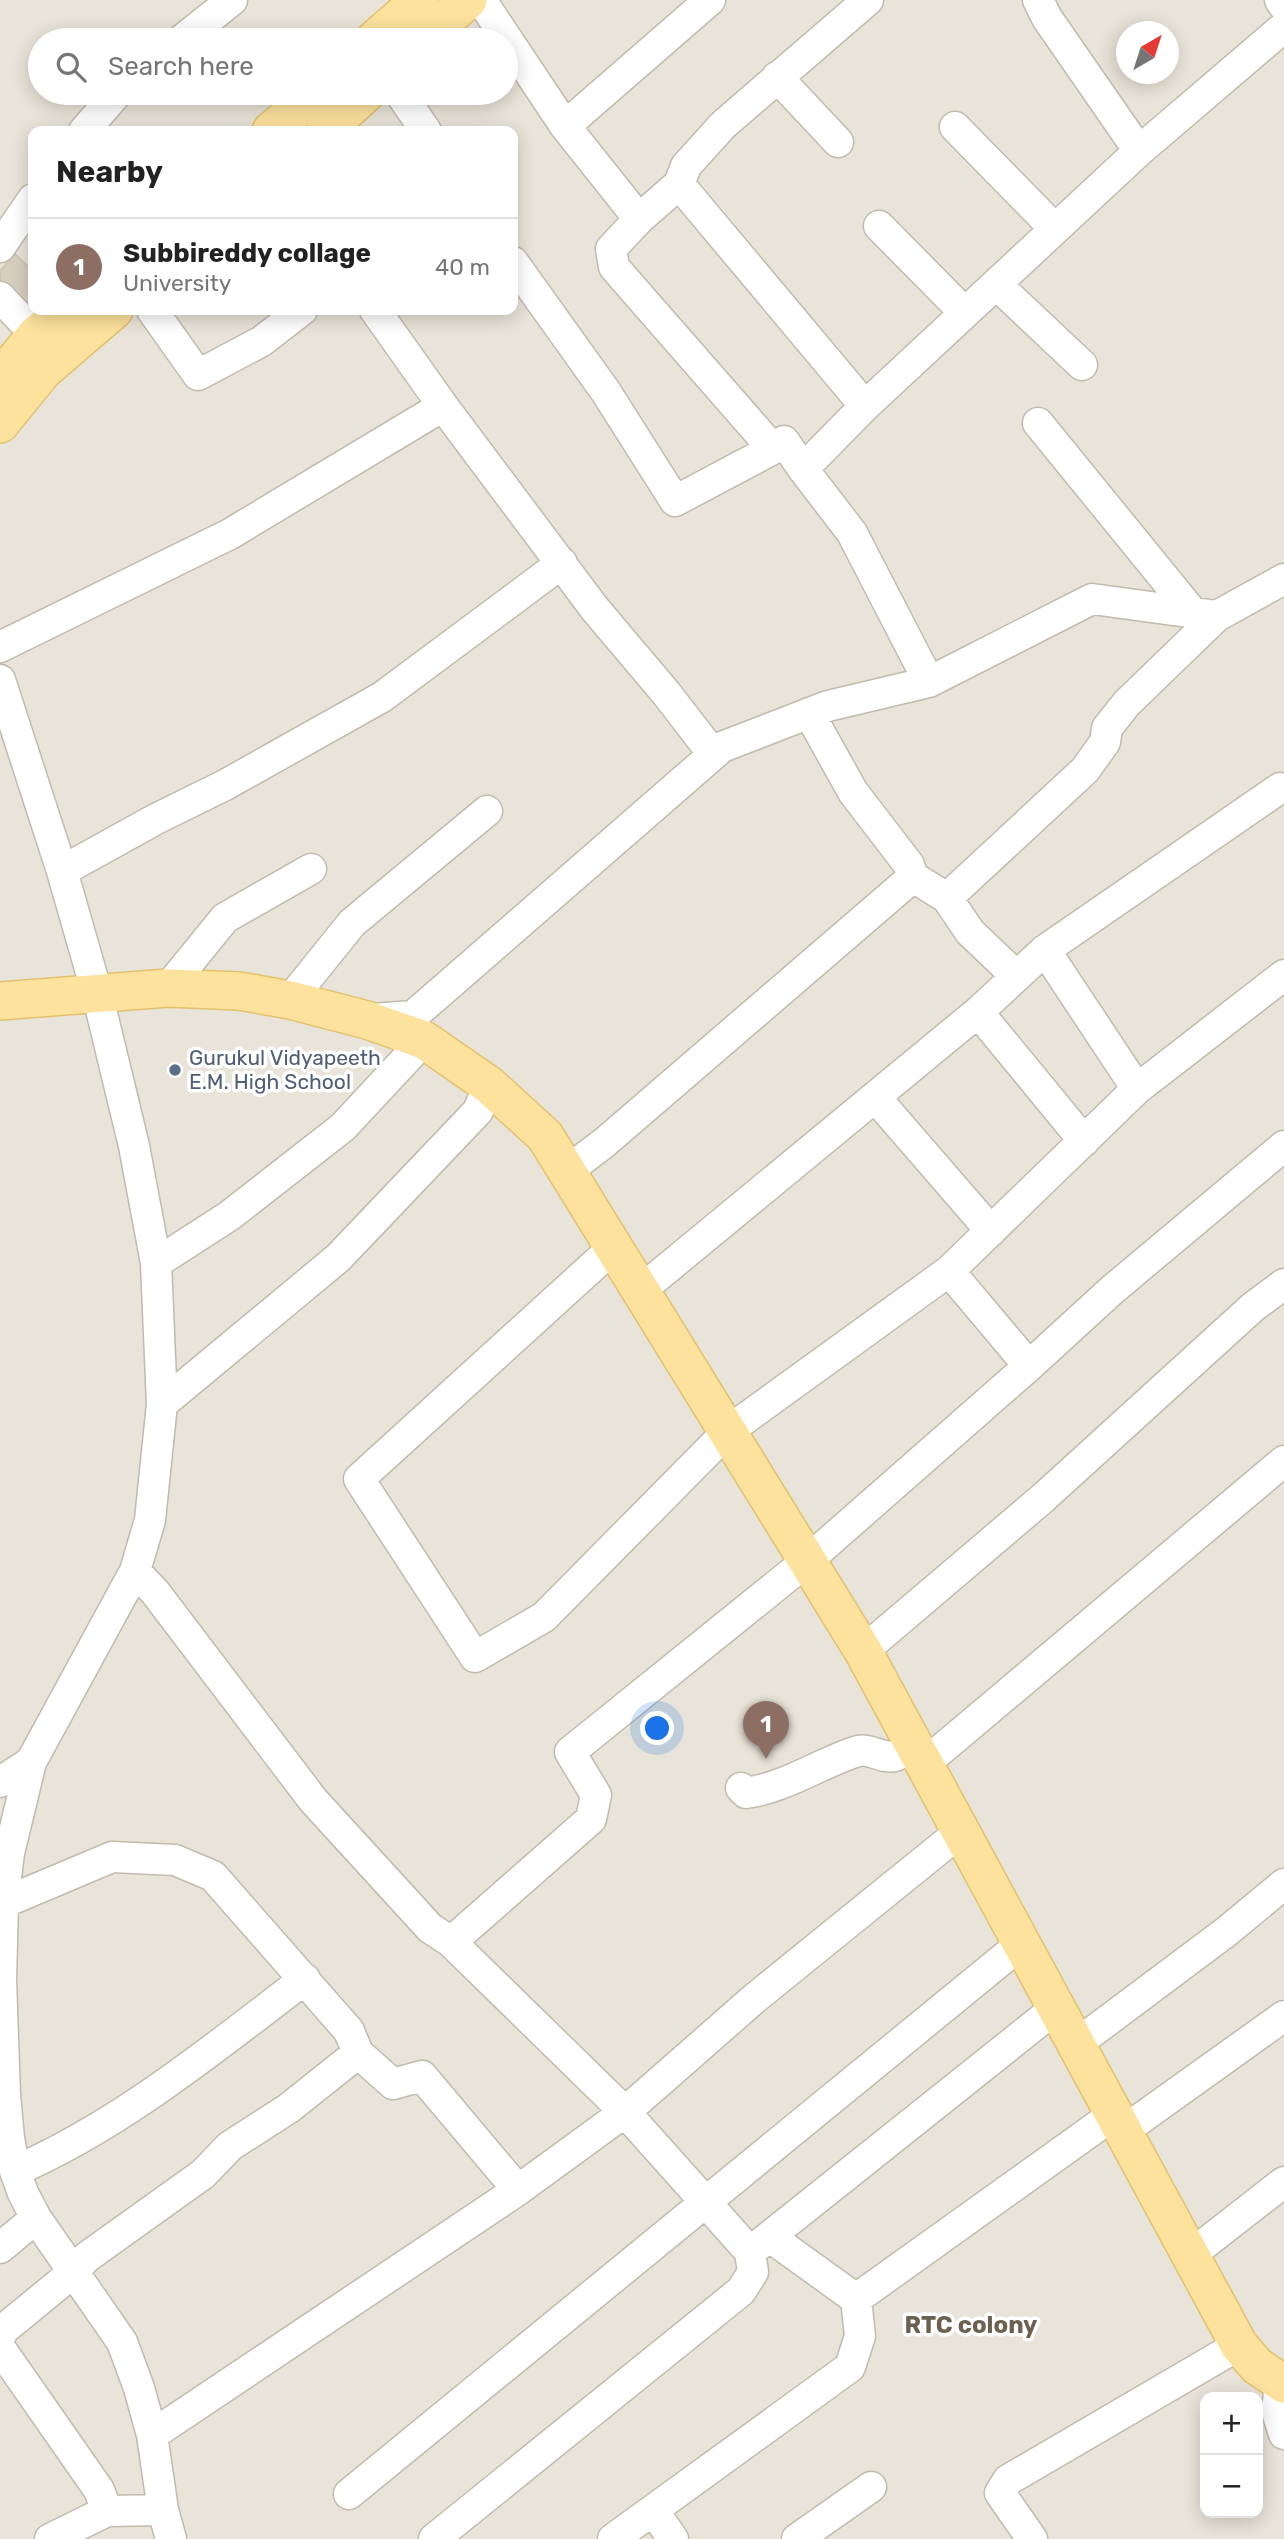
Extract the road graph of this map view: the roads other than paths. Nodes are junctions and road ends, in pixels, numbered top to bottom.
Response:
1 (232, 0) edge
2 (420, 0) edge
3 (468, 0) edge
4 (481, 0) edge
5 (710, 0) edge
6 (868, 0) edge
7 (1038, 0) edge
8 (1280, 0) edge
9 (1284, 6) edge
10 (1284, 27) edge
11 (197, 28) edge
12 (388, 28) edge
13 (436, 28) edge
14 (500, 28) edge
15 (518, 56) edge
16 (777, 77) junction
17 (107, 105) edge
18 (302, 105) edge
19 (353, 105) edge
20 (408, 105) edge
21 (88, 126) edge
22 (277, 126) edge
23 (330, 126) edge
24 (423, 126) edge
25 (565, 126) junction
26 (955, 127) dead end
27 (838, 142) dead end
28 (1139, 151) junction
29 (679, 184) junction
30 (28, 206) edge
31 (639, 219) junction
32 (879, 226) dead end
33 (1055, 229) junction
34 (0, 247) edge
35 (518, 269) edge
36 (996, 284) junction
37 (0, 297) edge
38 (965, 313) junction
39 (60, 315) edge
40 (108, 315) edge
41 (156, 315) edge
42 (296, 315) edge
43 (379, 315) edge
44 (36, 335) junction
45 (1082, 365) dead end
46 (9, 382) edge
47 (443, 405) junction
48 (865, 406) junction
49 (1038, 423) dead end
50 (0, 424) edge
51 (773, 449) junction
52 (803, 469) junction
53 (562, 563) junction
54 (1284, 579) edge
55 (1204, 614) junction
56 (0, 647) edge
57 (0, 680) edge
58 (929, 682) junction
59 (809, 713) junction
60 (713, 754) junction
61 (1280, 788) dead end
62 (487, 810) dead end
63 (311, 869) dead end
64 (62, 871) junction
65 (913, 877) junction
66 (947, 898) junction
67 (1045, 950) junction
68 (1015, 975) junction
69 (1284, 975) edge
70 (168, 988) junction
71 (97, 993) junction
72 (290, 1000) junction
73 (0, 1001) edge
74 (978, 1012) junction
75 (367, 1020) junction
76 (424, 1040) junction
77 (489, 1085) junction
78 (1137, 1089) junction
79 (875, 1097) junction
80 (1084, 1141) junction
81 (1284, 1146) edge
82 (567, 1171) junction
83 (991, 1231) junction
84 (614, 1247) junction
85 (156, 1263) junction
86 (949, 1271) junction
87 (1284, 1284) edge
88 (641, 1290) junction
89 (1030, 1366) junction
90 (162, 1404) junction
91 (728, 1431) junction
92 (1284, 1461) edge
93 (808, 1560) junction
94 (135, 1571) junction
95 (863, 1651) junction
96 (918, 1754) junction
97 (31, 1762) junction
98 (0, 1782) edge
99 (741, 1788) dead end
100 (960, 1832) junction
101 (1284, 1884) edge
102 (3, 1903) junction
103 (451, 1942) junction
104 (1021, 1944) junction
105 (305, 1979) junction
106 (1056, 2008) junction
107 (1284, 2016) edge
108 (1075, 2045) junction
109 (358, 2053) junction
110 (625, 2112) junction
111 (1118, 2123) junction
112 (15, 2171) junction
113 (1284, 2182) edge
114 (518, 2190) junction
115 (705, 2202) junction
116 (37, 2218) junction
117 (760, 2244) junction
118 (0, 2248) edge
119 (1189, 2256) junction
120 (74, 2272) junction
121 (856, 2299) junction
122 (0, 2337) edge
123 (1239, 2345) junction
124 (0, 2348) edge
125 (1282, 2384) edge
126 (1284, 2434) edge
127 (152, 2435) junction
128 (871, 2487) dead end
129 (349, 2494) dead end
130 (163, 2510) junction
131 (653, 2510) junction
132 (107, 2511) junction
133 (50, 2539) edge
134 (171, 2539) edge
135 (433, 2539) edge
136 (613, 2539) edge
137 (673, 2539) edge
138 (797, 2539) edge
139 (1032, 2539) edge

1 - 11 street
2 - 12 main road
3 - 13 main road
4 - 14 street
5 - 25 street
6 - 16 street
7 - 28 street
8 - 9 street
10 - 28 street
15 - 25 street
16 - 27 street
16 - 29 street
17 - 21 street
18 - 22 main road
19 - 23 main road
20 - 24 street
25 - 31 street
26 - 33 street
28 - 33 street
29 - 31 street
29 - 48 street
30 - 34 street
31 - 51 street
32 - 38 street
33 - 36 street
35 - 51 street
36 - 38 street
36 - 45 street
37 - 44 street
38 - 48 street
39 - 44 main road
40 - 46 main road
41 - 42 street
43 - 47 street
44 - 46 main road
46 - 50 main road
47 - 53 street
47 - 56 street
48 - 52 street
49 - 55 street
51 - 52 street
52 - 58 street
53 - 60 street
53 - 64 street
54 - 55 street
55 - 58 street
55 - 66 street
57 - 64 street
58 - 59 street
59 - 60 street
59 - 65 street
60 - 75 street
61 - 67 street
62 - 72 street
63 - 70 street
64 - 71 street
65 - 66 street
65 - 82 street
66 - 68 street
67 - 68 street
67 - 78 street
68 - 74 street
69 - 78 street
70 - 71 main road
70 - 72 main road
71 - 73 main road
71 - 85 street
72 - 75 main road
74 - 79 street
74 - 80 street
75 - 76 main road
76 - 77 main road
76 - 85 street
77 - 82 main road
77 - 90 street
78 - 80 street
79 - 83 street
79 - 88 street
80 - 83 street
81 - 89 street
82 - 84 main road
83 - 86 street
84 - 88 main road
84 - 91 street
85 - 90 street
86 - 89 street
86 - 91 street
87 - 95 street
88 - 91 main road
89 - 93 street
90 - 94 street
91 - 93 main road
92 - 96 street
93 - 95 main road
93 - 103 street
94 - 97 street
94 - 103 street
95 - 96 main road
96 - 99 street
96 - 100 main road
97 - 98 street
97 - 102 street
100 - 104 main road
100 - 110 street
101 - 108 street
102 - 105 street
102 - 112 street
103 - 110 street
104 - 106 main road
104 - 115 street
105 - 109 street
105 - 112 street
106 - 108 main road
106 - 117 street
107 - 111 street
108 - 111 main road
109 - 114 street
109 - 120 street
110 - 114 street
110 - 115 street
111 - 119 main road
111 - 121 street
112 - 116 street
113 - 119 street
114 - 127 street
115 - 117 street
115 - 129 street
116 - 118 street
116 - 120 street
117 - 121 street
117 - 135 street
119 - 123 main road
120 - 122 street
120 - 127 street
121 - 131 street
123 - 125 main road
123 - 139 street
124 - 132 street
125 - 126 street
127 - 130 street
128 - 138 street
130 - 132 street
130 - 134 street
131 - 136 street
131 - 137 street
132 - 133 street

